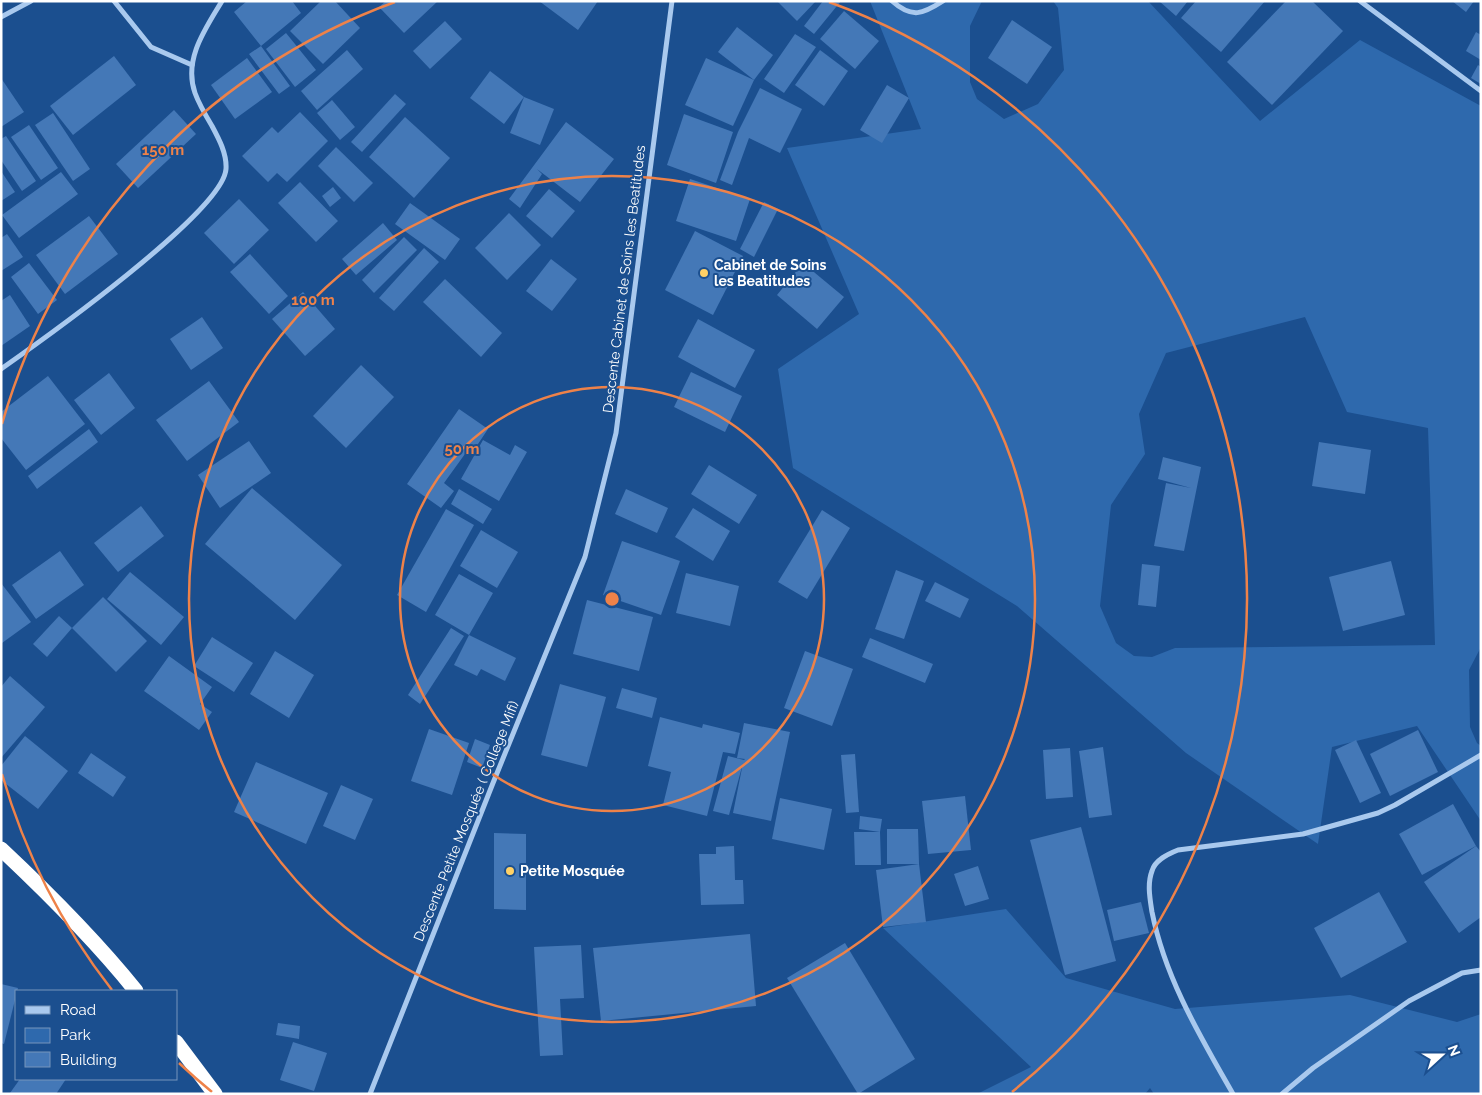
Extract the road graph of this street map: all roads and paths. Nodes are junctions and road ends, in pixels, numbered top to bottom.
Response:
1 (31, 1) edge
2 (114, 1) edge
3 (222, 1) edge
4 (672, 1) edge
5 (892, 1) edge
6 (943, 1) edge
7 (1360, 1) edge
8 (1, 17) edge
9 (192, 65) junction
10 (1481, 91) edge
11 (1, 369) edge
12 (584, 558) joint
13 (1481, 755) edge
14 (1, 849) edge
15 (1481, 970) edge
16 (135, 990) edge
17 (178, 1045) edge
18 (215, 1094) edge
19 (370, 1094) edge
20 (1234, 1094) edge
21 (1282, 1094) edge

1 - 8 street
2 - 9 street
3 - 9 street
4 - 12 street, Descente Cabinet de Soins les Beatitudes
5 - 6 street
7 - 10 street
9 - 11 street
12 - 19 street, Descente Petite Mosquée ( College Mifi)
13 - 20 street
14 - 16 highway
15 - 21 street
17 - 18 highway

